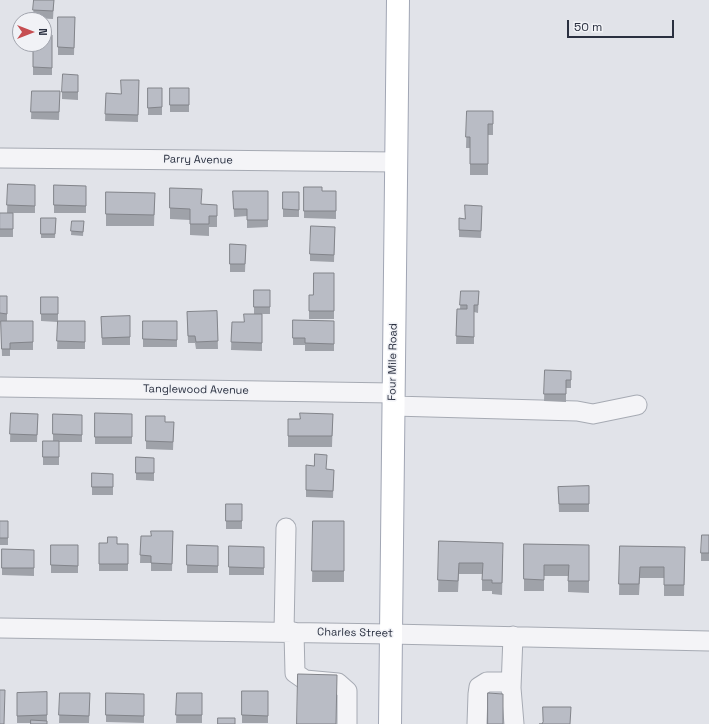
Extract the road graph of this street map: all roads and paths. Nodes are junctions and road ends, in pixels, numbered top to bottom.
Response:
1 (398, 0) edge
2 (0, 158) edge
3 (397, 162) junction
4 (0, 387) edge
5 (393, 399) junction
6 (638, 405) dead end
7 (286, 528) dead end
8 (0, 628) edge
9 (289, 632) junction
10 (390, 634) junction
11 (513, 636) junction
12 (709, 641) edge
13 (511, 682) junction
14 (348, 724) edge
15 (390, 724) edge
16 (477, 724) edge
17 (514, 724) edge

1 - 3 main road, Four Mile Road
2 - 3 street, Parry Avenue
3 - 5 main road, Four Mile Road
4 - 5 street, Tanglewood Avenue
5 - 6 street, Tanglewood Avenue
5 - 10 main road, Four Mile Road
7 - 9 street
8 - 9 street, Charles Street
9 - 10 street, Charles Street
9 - 14 street
10 - 11 street, Charles Street
10 - 15 main road, Four Mile Road
11 - 12 street, Charles Street
11 - 13 street
13 - 16 street
13 - 17 street

